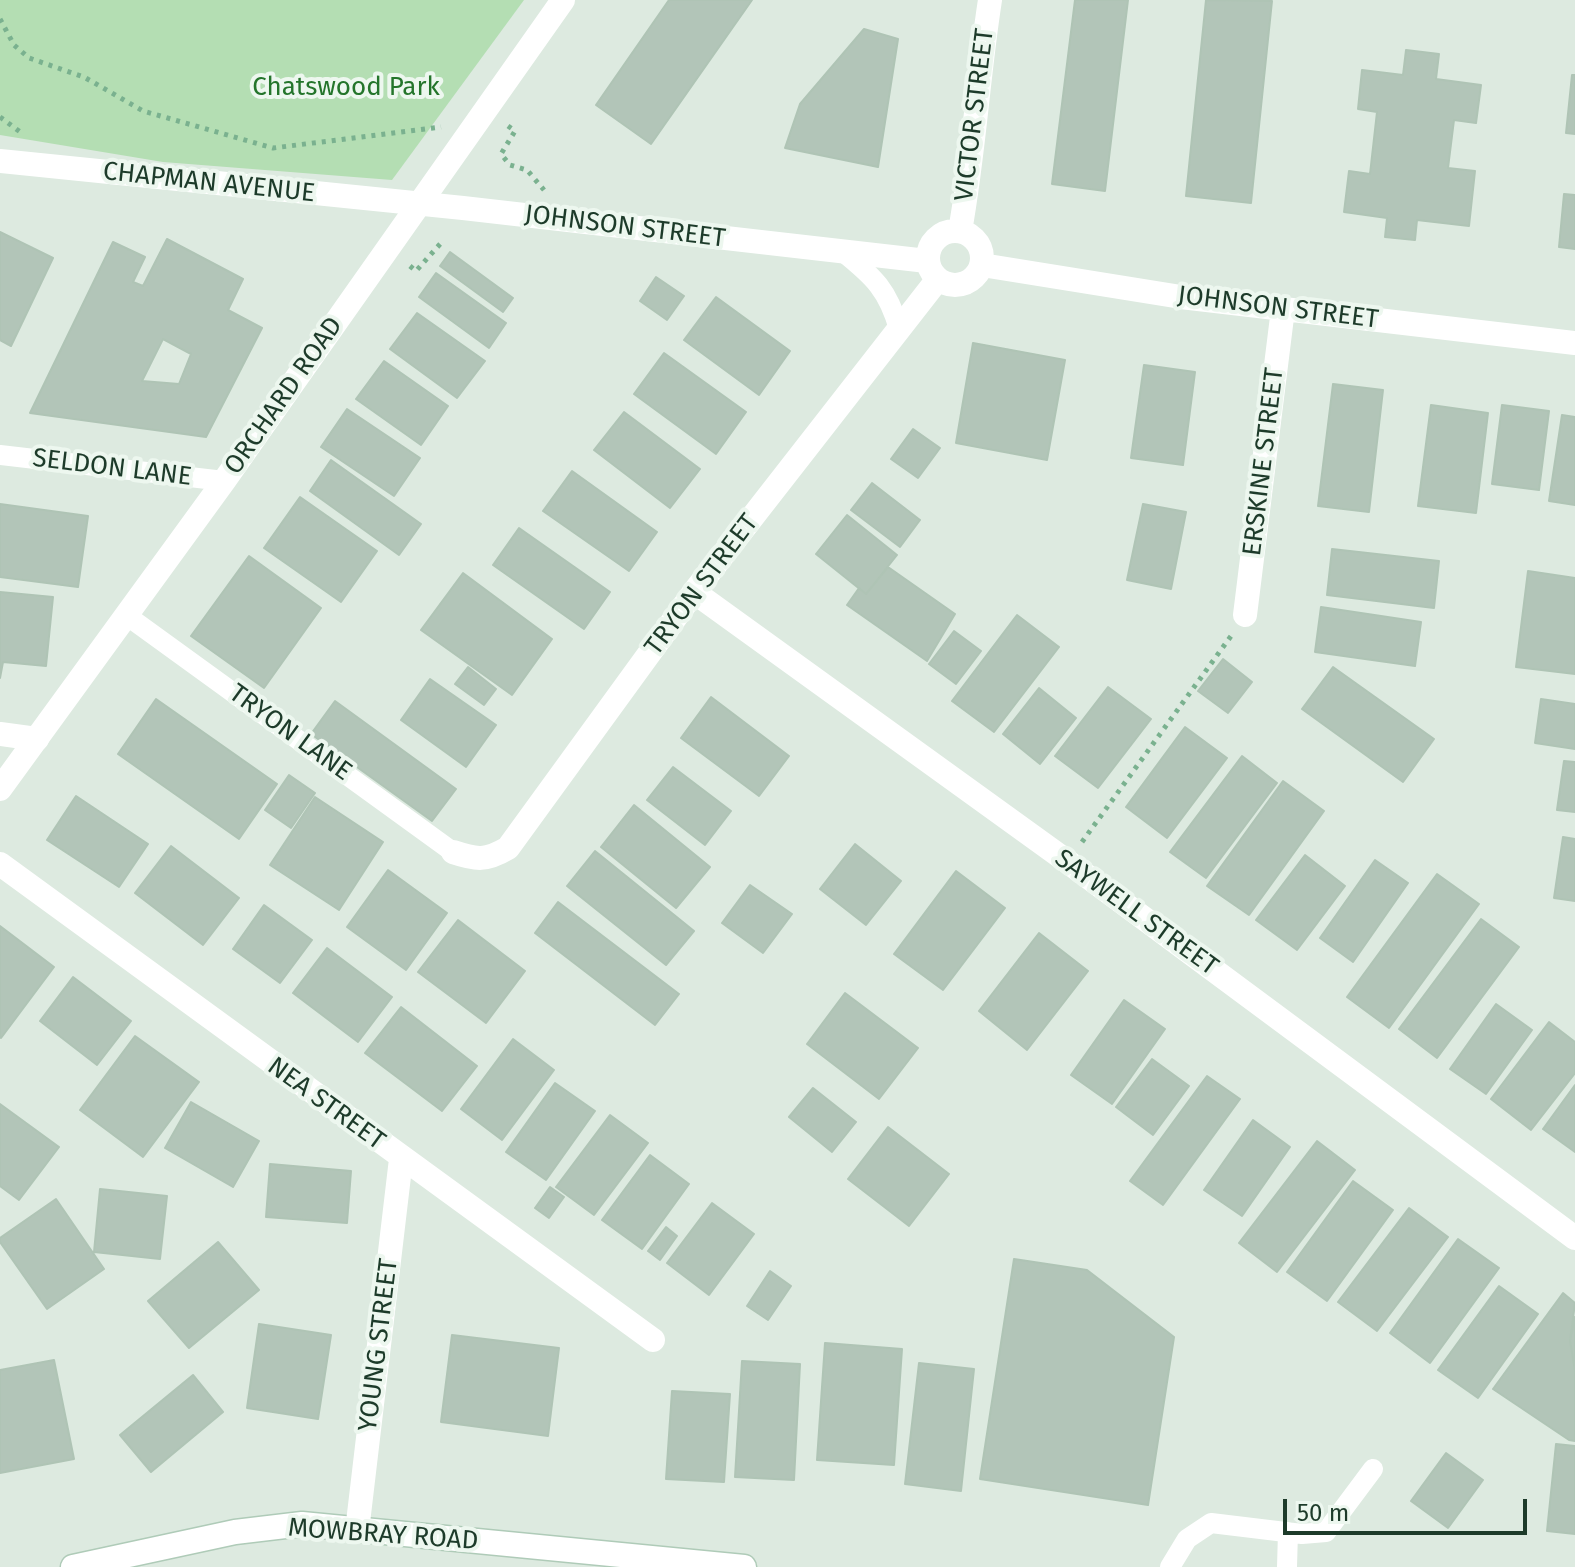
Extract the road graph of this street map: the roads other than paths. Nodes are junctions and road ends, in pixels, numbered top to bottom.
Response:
1 (563, 0) edge
2 (990, 0) edge
3 (0, 161) edge
4 (418, 205) junction
5 (960, 231) junction
6 (843, 252) junction
7 (982, 265) junction
8 (933, 270) junction
9 (1283, 309) junction
10 (899, 329) junction
11 (1575, 343) edge
12 (0, 455) edge
13 (224, 481) junction
14 (694, 592) junction
15 (126, 615) junction
16 (1245, 615) road end
17 (0, 734) edge
18 (37, 739) junction
19 (0, 789) edge
20 (453, 852) joint
21 (0, 864) edge
22 (401, 1159) junction
23 (1575, 1238) edge
24 (653, 1340) dead end
25 (1373, 1469) dead end
26 (357, 1531) junction
27 (1288, 1532) junction
28 (73, 1567) edge
29 (744, 1567) edge
30 (1170, 1567) edge
31 (1287, 1567) edge

1 - 4 street, ORCHARD ROAD
2 - 5 street, VICTOR STREET
3 - 4 street, CHAPMAN AVENUE
4 - 6 street, JOHNSON STREET
4 - 13 street, ORCHARD ROAD
5 - 7 street
5 - 8 street
6 - 8 street, JOHNSON STREET
6 - 10 lane
7 - 8 street
7 - 9 street, JOHNSON STREET
8 - 10 street, TRYON STREET
9 - 11 street, JOHNSON STREET
9 - 16 street, ERSKINE STREET
10 - 14 street, TRYON STREET
12 - 13 lane, SELDON LANE
13 - 15 street, ORCHARD ROAD
14 - 20 street, TRYON STREET
14 - 23 street, SAYWELL STREET
15 - 18 street, ORCHARD ROAD
15 - 20 lane, TRYON LANE
17 - 18 street
18 - 19 street, ORCHARD ROAD
21 - 22 street, NEA STREET
22 - 24 street, NEA STREET
22 - 26 street, YOUNG STREET
25 - 27 lane
26 - 28 street, MOWBRAY ROAD
26 - 29 street, MOWBRAY ROAD
27 - 30 lane
27 - 31 lane

